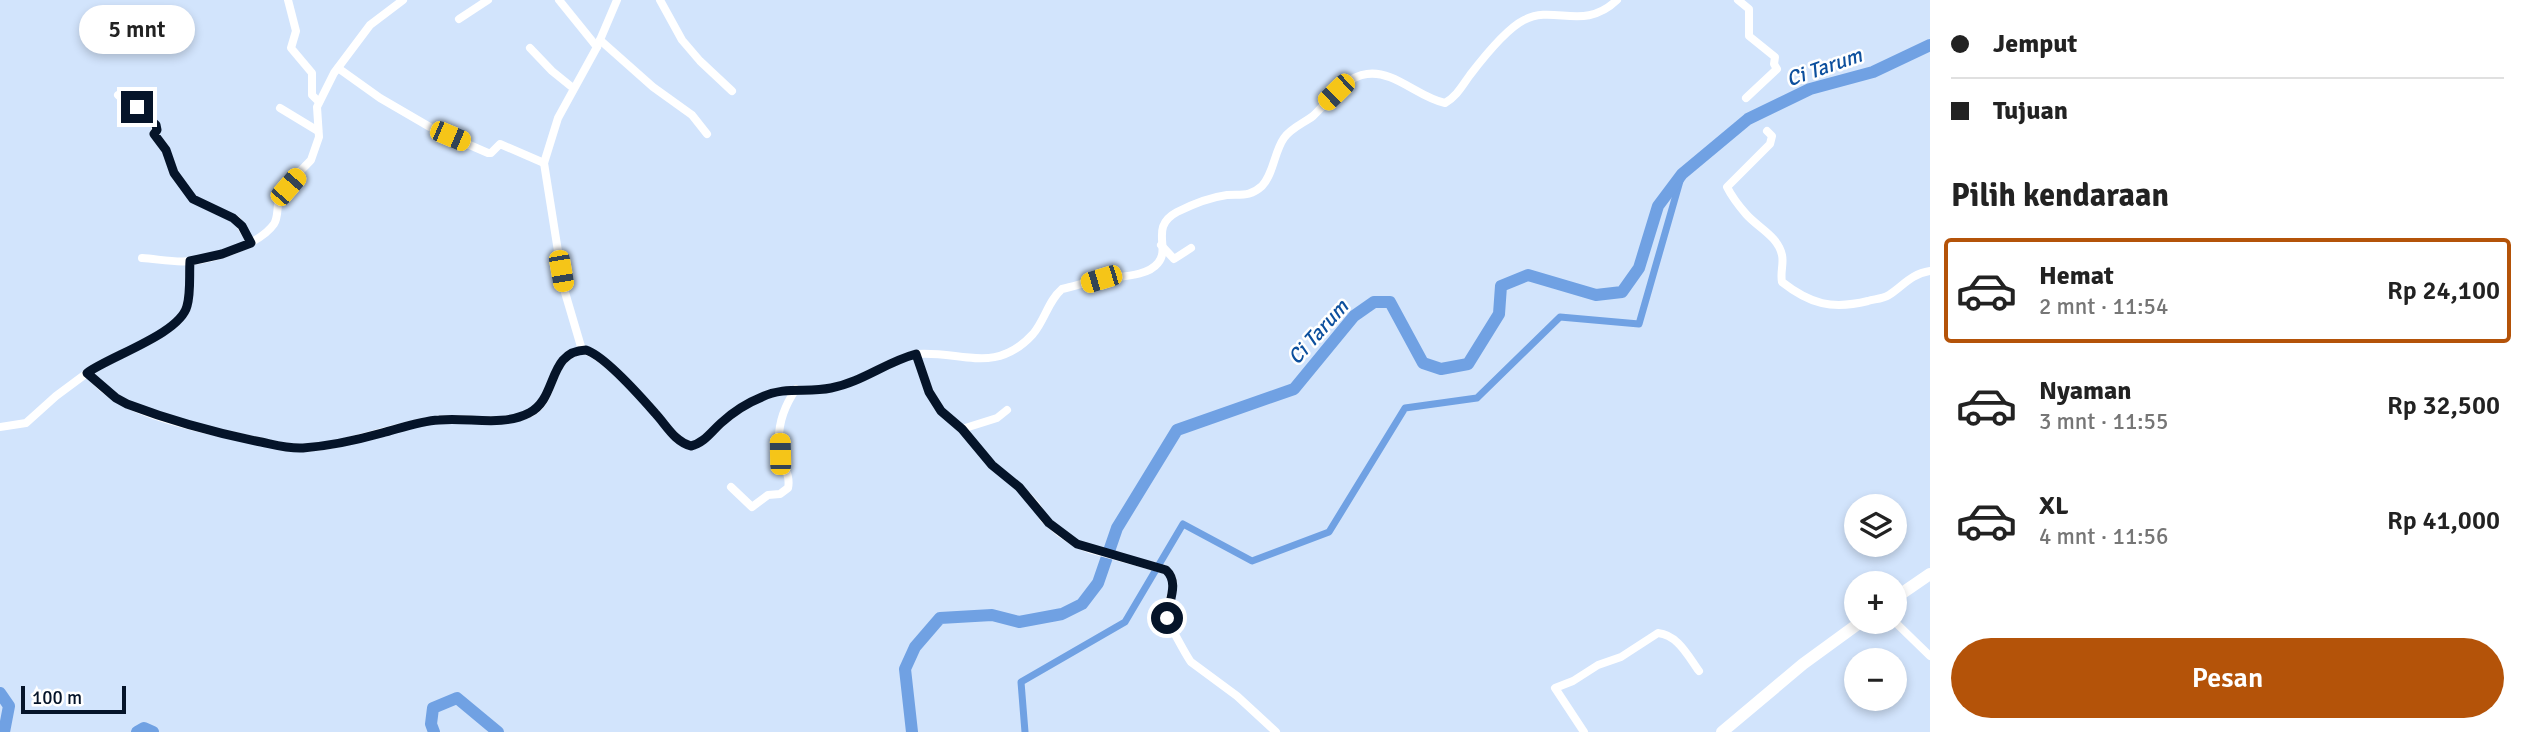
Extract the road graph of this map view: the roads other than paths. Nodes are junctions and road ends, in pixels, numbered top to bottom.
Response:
1 (288, 0) edge
2 (404, 0) edge
3 (488, 0) edge
4 (559, 0) edge
5 (617, 0) edge
6 (660, 0) edge
7 (1617, 0) edge
8 (1738, 0) edge
9 (459, 19) dead end
10 (599, 43) junction
11 (530, 48) dead end
12 (338, 68) junction
13 (573, 88) junction
14 (732, 91) dead end
15 (118, 95) dead end
16 (1745, 98) dead end
17 (319, 102) junction
18 (280, 108) dead end
19 (318, 131) junction
20 (1767, 131) dead end
21 (707, 134) dead end
22 (544, 163) junction
23 (251, 243) junction
24 (1161, 245) junction
25 (1191, 248) dead end
26 (142, 258) dead end
27 (190, 261) junction
28 (1930, 271) edge
29 (582, 350) junction
30 (916, 354) junction
31 (87, 373) junction
32 (796, 389) junction
33 (1007, 410) dead end
34 (0, 427) edge
35 (962, 429) junction
36 (731, 487) dead end
37 (1930, 574) edge
38 (1907, 590) edge
39 (1844, 634) edge
40 (1907, 634) edge
41 (1930, 656) edge
42 (1699, 671) dead end
43 (1276, 732) edge
44 (1584, 732) edge
45 (1722, 732) edge

1 - 17 street
2 - 12 street
3 - 9 street
4 - 10 street
5 - 10 street
6 - 14 street
7 - 24 street
8 - 16 street
10 - 13 street
10 - 21 street
11 - 13 street
12 - 17 street
12 - 22 street
13 - 22 street
15 - 23 street
17 - 19 street
18 - 19 street
19 - 23 street
20 - 28 street
22 - 29 street
23 - 27 street
24 - 25 street
24 - 30 street
26 - 27 street
27 - 31 street
29 - 31 street
29 - 32 street
30 - 32 street
30 - 35 street
31 - 34 street
32 - 36 street
33 - 35 street
35 - 43 street
37 - 38 main road
39 - 45 main road
40 - 41 street
42 - 44 street

